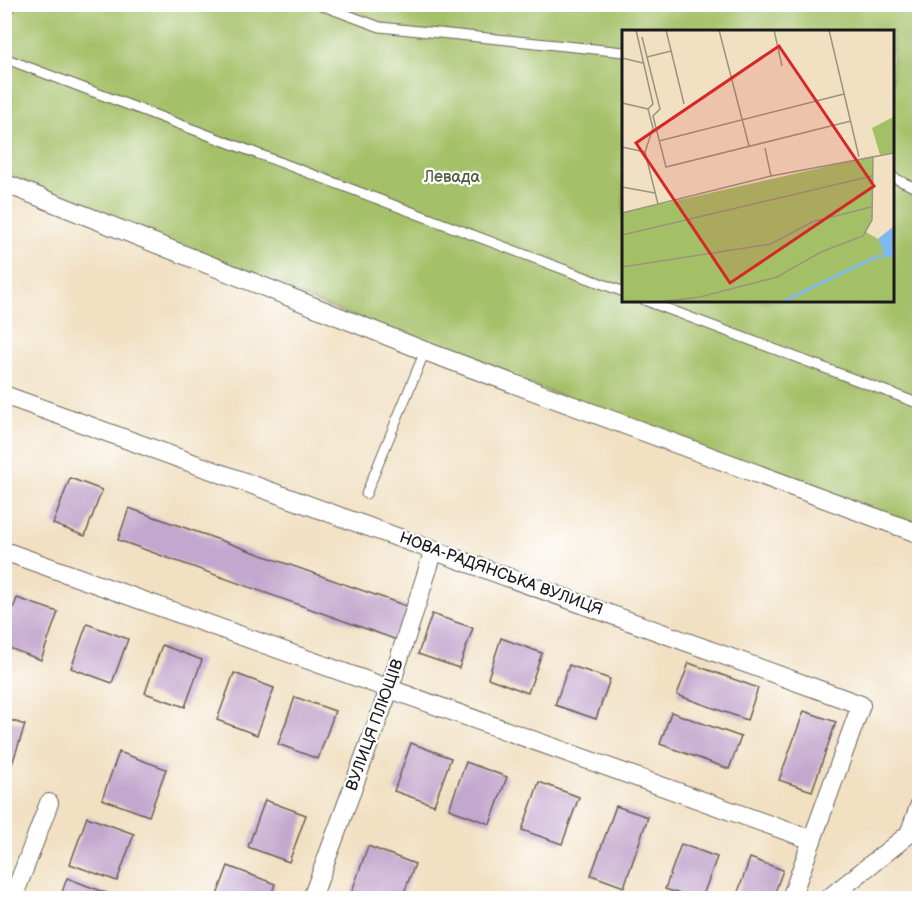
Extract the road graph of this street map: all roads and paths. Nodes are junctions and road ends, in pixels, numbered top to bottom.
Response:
1 (12, 4) edge
2 (318, 4) edge
3 (4, 15) edge
4 (622, 52) edge
5 (4, 58) edge
6 (894, 178) edge
7 (4, 183) edge
8 (920, 190) edge
9 (622, 291) edge
10 (649, 302) edge
11 (425, 351) junction
12 (4, 394) edge
13 (920, 404) edge
14 (366, 494) dead end
15 (920, 534) edge
16 (434, 550) junction
17 (4, 551) edge
18 (389, 690) junction
19 (49, 803) dead end
20 (920, 804) edge
21 (914, 839) edge
22 (812, 840) junction
23 (13, 898) edge
24 (312, 898) edge
25 (791, 898) edge
26 (829, 898) edge

1 - 3 lane
2 - 4 lane
5 - 9 lane
6 - 8 lane
7 - 11 street
10 - 13 lane
11 - 14 lane
11 - 15 street
12 - 16 street, НОВА-РАДЯНСЬКА ВУЛИЦЯ
16 - 18 street, ВУЛИЦЯ ПЛЮЩІВ
16 - 22 street, НОВА-РАДЯНСЬКА ВУЛИЦЯ
17 - 18 street
18 - 22 street
18 - 24 street, ВУЛИЦЯ ПЛЮЩІВ
19 - 23 street
20 - 21 street
21 - 26 street
22 - 25 street, НОВА-РАДЯНСЬКА ВУЛИЦЯ

